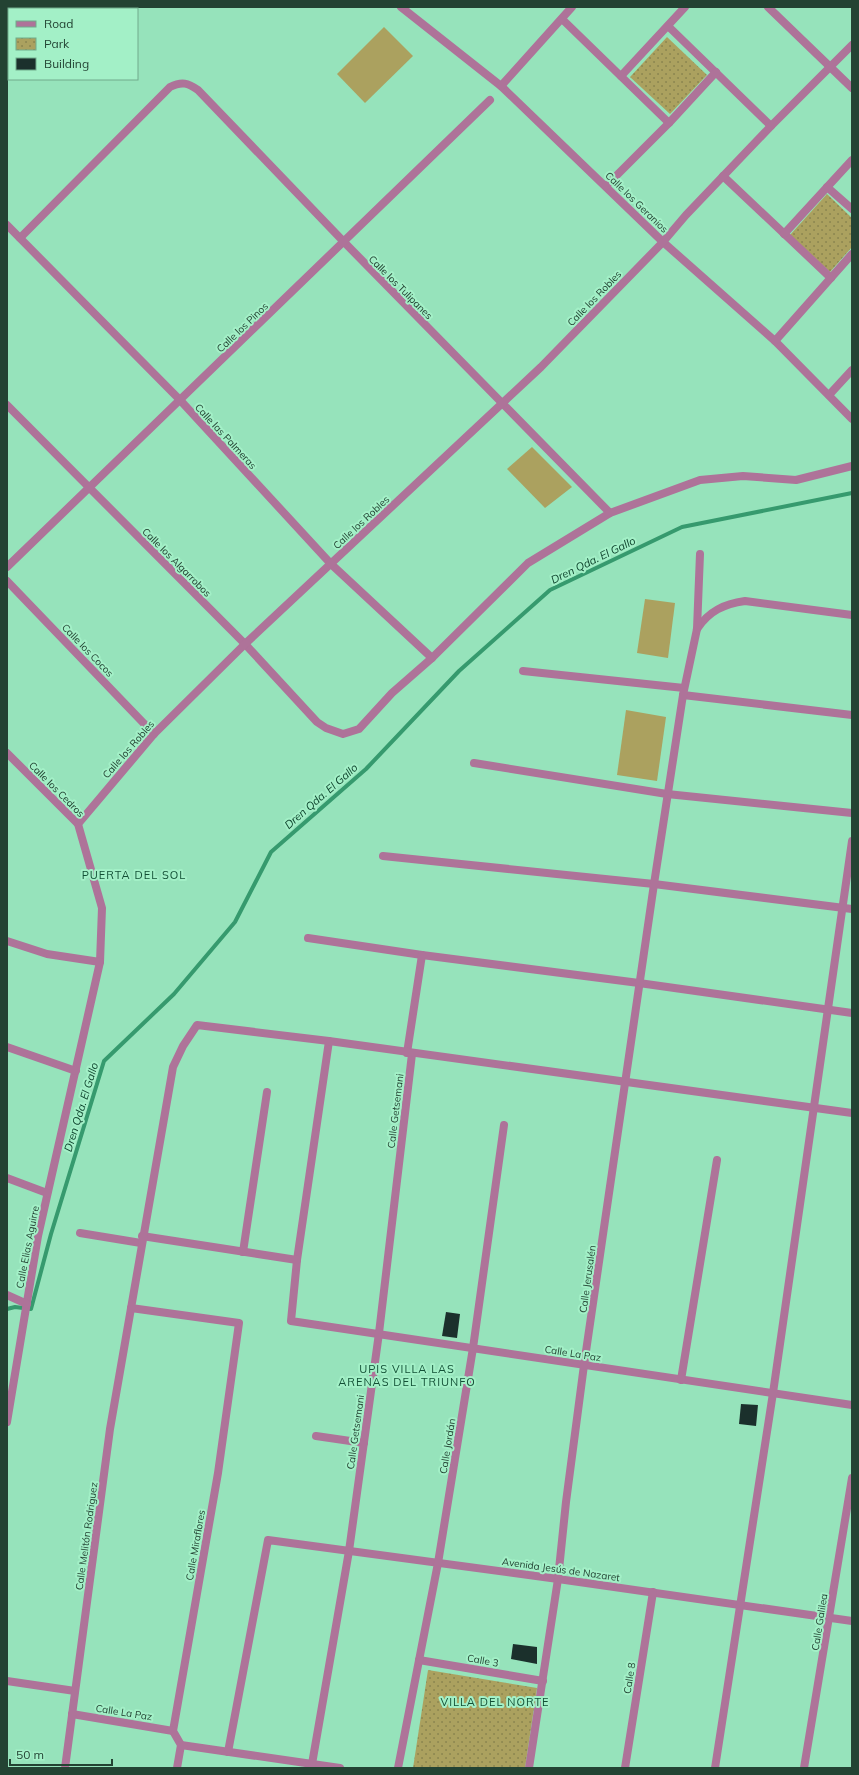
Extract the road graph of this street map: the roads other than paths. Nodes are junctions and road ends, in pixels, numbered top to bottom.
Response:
1 (401, 7) edge
2 (572, 7) edge
3 (685, 7) edge
4 (773, 9) edge
5 (562, 19) junction
6 (668, 26) junction
7 (852, 45) edge
8 (831, 67) junction
9 (716, 72) junction
10 (621, 76) junction
11 (501, 86) junction
12 (852, 88) edge
13 (490, 100) dead end
14 (669, 123) junction
15 (771, 126) junction
16 (852, 160) edge
17 (723, 176) junction
18 (606, 186) junction
19 (827, 187) junction
20 (852, 209) edge
21 (7, 225) edge
22 (784, 234) junction
23 (20, 238) junction
24 (344, 242) junction
25 (663, 242) junction
26 (852, 254) edge
27 (831, 278) junction
28 (774, 341) junction
29 (852, 370) edge
30 (829, 395) junction
31 (180, 400) junction
32 (503, 404) junction
33 (7, 405) edge
34 (852, 419) edge
35 (852, 466) edge
36 (88, 488) junction
37 (610, 513) junction
38 (700, 554) dead end
39 (331, 564) junction
40 (7, 567) edge
41 (7, 581) edge
42 (852, 615) edge
43 (697, 629) junction
44 (246, 644) junction
45 (432, 658) junction
46 (524, 671) dead end
47 (684, 691) junction
48 (852, 715) edge
49 (154, 734) junction
50 (7, 753) edge
51 (474, 763) dead end
52 (667, 794) junction
53 (852, 813) edge
54 (78, 824) junction
55 (852, 840) edge
56 (383, 856) dead end
57 (654, 884) junction
58 (842, 908) junction
59 (852, 909) edge
60 (308, 938) dead end
61 (7, 941) edge
62 (422, 956) junction
63 (100, 962) junction
64 (639, 983) junction
65 (828, 1010) junction
66 (852, 1013) edge
67 (328, 1042) junction
68 (7, 1047) edge
69 (410, 1053) junction
70 (76, 1071) junction
71 (625, 1082) junction
72 (267, 1092) dead end
73 (814, 1108) junction
74 (852, 1114) edge
75 (504, 1125) dead end
76 (717, 1160) dead end
77 (7, 1178) edge
78 (47, 1193) junction
79 (80, 1233) dead end
80 (142, 1239) junction
81 (243, 1252) junction
82 (297, 1260) junction
83 (7, 1295) edge
84 (27, 1304) junction
85 (131, 1308) junction
86 (379, 1333) junction
87 (473, 1348) junction
88 (584, 1365) junction
89 (681, 1380) junction
90 (772, 1393) junction
91 (852, 1406) edge
92 (7, 1422) edge
93 (316, 1436) dead end
94 (364, 1443) junction
95 (852, 1478) edge
96 (349, 1551) junction
97 (438, 1563) junction
98 (558, 1579) junction
99 (653, 1592) junction
100 (740, 1604) junction
101 (830, 1618) junction
102 (852, 1621) edge
103 (419, 1660) junction
104 (7, 1681) edge
105 (543, 1681) junction
106 (75, 1691) junction
107 (72, 1714) junction
108 (173, 1731) junction
109 (181, 1745) junction
110 (228, 1752) junction
111 (312, 1764) junction
112 (65, 1768) edge
113 (177, 1768) edge
114 (340, 1768) edge
115 (398, 1768) edge
116 (529, 1768) edge
117 (625, 1768) edge
118 (715, 1768) edge
119 (804, 1768) edge

1 - 11 street, Calle los Geranios
2 - 5 street
3 - 6 street
4 - 8 street
5 - 10 street
5 - 11 street
6 - 9 street
6 - 10 street
7 - 8 street, Calle los Robles
8 - 12 street
8 - 15 street, Calle los Robles
9 - 14 street
9 - 15 street
10 - 14 street
11 - 18 street, Calle los Geranios
13 - 24 street, Calle los Pinos
14 - 18 street
15 - 17 street, Calle los Robles
16 - 19 street
17 - 22 street
17 - 25 street, Calle los Robles
18 - 25 street, Calle los Geranios
19 - 20 street
19 - 22 street
21 - 23 street, Calle las Palmeras
22 - 27 street
23 - 24 street, Calle los Tulipanes
23 - 31 street, Calle las Palmeras
24 - 31 street, Calle los Pinos
24 - 32 street, Calle los Tulipanes
25 - 28 street, Calle los Geranios
25 - 32 street, Calle los Robles
26 - 27 street
27 - 28 street
28 - 30 street, Calle los Geranios
29 - 30 street
30 - 34 street, Calle los Geranios
31 - 36 street, Calle los Pinos
31 - 39 street, Calle las Palmeras
32 - 37 street, Calle los Tulipanes
32 - 39 street, Calle los Robles
33 - 36 street, Calle los Algarrobos
35 - 37 street
36 - 40 street, Calle los Pinos
36 - 44 street, Calle los Algarrobos
37 - 45 street
38 - 43 street, Calle Jerusalén
39 - 44 street, Calle los Robles
39 - 45 street, Calle las Palmeras
41 - 49 street, Calle los Cocos
42 - 43 street
43 - 47 street, Calle Jerusalén
44 - 45 street, Calle los Algarrobos
44 - 49 street, Calle los Robles
46 - 47 street
47 - 48 street
47 - 52 street, Calle Jerusalén
49 - 54 street, Calle los Robles
50 - 54 street, Calle los Cedros
51 - 52 street
52 - 53 street
52 - 57 street, Calle Jerusalén
54 - 63 street, Calle los Cedros
55 - 58 street
56 - 57 street
57 - 58 street
57 - 64 street, Calle Jerusalén
58 - 59 street
58 - 65 street
60 - 62 street
61 - 63 street
62 - 64 street
62 - 69 street, Calle Getsemani
63 - 70 street, Calle los Cedros
64 - 65 street
64 - 71 street, Calle Jerusalén
65 - 66 street
65 - 73 street
67 - 69 street
67 - 80 street, Calle Melitón Rodriguez
67 - 82 street
68 - 70 street
69 - 71 street
69 - 86 street, Calle Getsemani
70 - 78 street, Calle Elias Aguirre
71 - 73 street
71 - 88 street, Calle Jerusalén
72 - 81 street
73 - 74 street
73 - 90 street
75 - 87 street, Calle Jordán
76 - 89 street
77 - 78 street
78 - 84 street, Calle Elias Aguirre
79 - 80 street
80 - 81 street
80 - 85 street, Calle Melitón Rodriguez
81 - 82 street
82 - 86 street, Calle La Paz
83 - 84 street
84 - 92 street, Calle Elias Aguirre
85 - 106 street, Calle Melitón Rodriguez
85 - 108 street, Calle Miraflores
86 - 87 street, Calle La Paz
86 - 94 street, Calle Getsemani
87 - 88 street, Calle La Paz
87 - 97 street, Calle Jordán
88 - 89 street, Calle La Paz
88 - 98 street, Calle Jerusalén
89 - 90 street, Calle La Paz
90 - 91 street, Calle La Paz
90 - 100 street
93 - 94 street
94 - 96 street, Calle Getsemani
95 - 101 street, Calle Galilea
96 - 97 street, Avenida Jesús de Nazaret
96 - 110 street, Avenida Jesús de Nazaret
96 - 111 street, Calle Getsemani
97 - 98 street, Avenida Jesús de Nazaret
97 - 103 street, Calle Jordán
98 - 99 street, Avenida Jesús de Nazaret
98 - 105 street, Calle Jerusalén
99 - 100 street, Avenida Jesús de Nazaret
99 - 117 street, Calle 8
100 - 101 street, Avenida Jesús de Nazaret
100 - 118 street
101 - 102 street, Avenida Jesús de Nazaret
101 - 119 street, Calle Galilea
103 - 105 street, Calle 3
103 - 115 street, Calle Jordán
104 - 106 street
105 - 116 street, Calle Jerusalén
106 - 107 street, Calle Melitón Rodriguez
107 - 108 street, Calle La Paz
107 - 112 street, Calle Melitón Rodriguez
108 - 109 street
109 - 110 street
109 - 113 street
110 - 111 street
111 - 114 street

